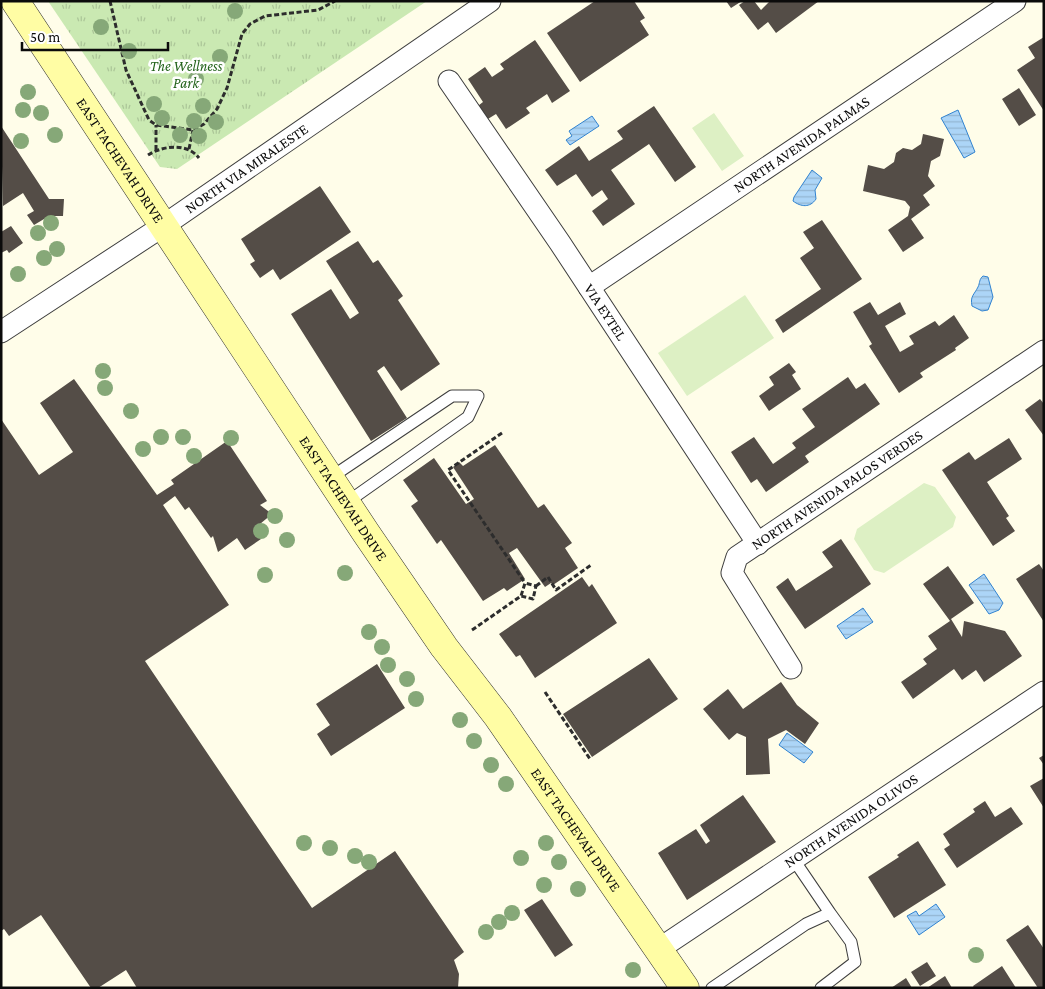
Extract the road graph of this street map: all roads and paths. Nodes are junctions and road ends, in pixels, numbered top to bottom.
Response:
1 (15, 1) edge
2 (110, 1) edge
3 (335, 1) edge
4 (490, 1) edge
5 (1014, 1) edge
6 (449, 81) dead end
7 (156, 125) junction
8 (193, 130) junction
9 (188, 149) junction
10 (156, 150) junction
11 (148, 155) dead end
12 (199, 158) dead end
13 (163, 226) junction
14 (589, 288) junction
15 (1, 332) edge
16 (1044, 351) edge
17 (502, 433) dead end
18 (330, 478) junction
19 (346, 503) junction
20 (758, 544) junction
21 (591, 565) dead end
22 (524, 583) junction
23 (536, 586) junction
24 (521, 596) junction
25 (472, 630) dead end
26 (791, 668) dead end
27 (545, 692) dead end
28 (1044, 692) edge
29 (590, 759) dead end
30 (794, 860) junction
31 (830, 913) junction
32 (659, 949) junction
33 (685, 988) edge
34 (712, 988) edge
35 (821, 988) edge

1 - 13 street, EAST TACHEVAH DRIVE
2 - 7 path
3 - 8 path
4 - 13 street, NORTH VIA MIRALESTE
5 - 14 street, NORTH AVENIDA PALMAS
6 - 14 street, VIA EYTEL
7 - 8 path
7 - 10 path
8 - 9 path
9 - 10 path
9 - 12 path
10 - 11 path
13 - 15 street, NORTH VIA MIRALESTE
13 - 18 street, EAST TACHEVAH DRIVE
14 - 20 street, VIA EYTEL
16 - 20 street, NORTH AVENIDA PALOS VERDES
17 - 22 path
18 - 19 street, EAST TACHEVAH DRIVE
18 - 19 lane
19 - 32 street, EAST TACHEVAH DRIVE
20 - 26 street, NORTH AVENIDA PALOS VERDES
21 - 23 path
22 - 23 path
22 - 24 path
23 - 24 path
24 - 25 path
27 - 29 path
28 - 30 street, NORTH AVENIDA OLIVOS
30 - 31 lane
30 - 32 street, NORTH AVENIDA OLIVOS
31 - 34 lane
31 - 35 lane
32 - 33 street, EAST TACHEVAH DRIVE

